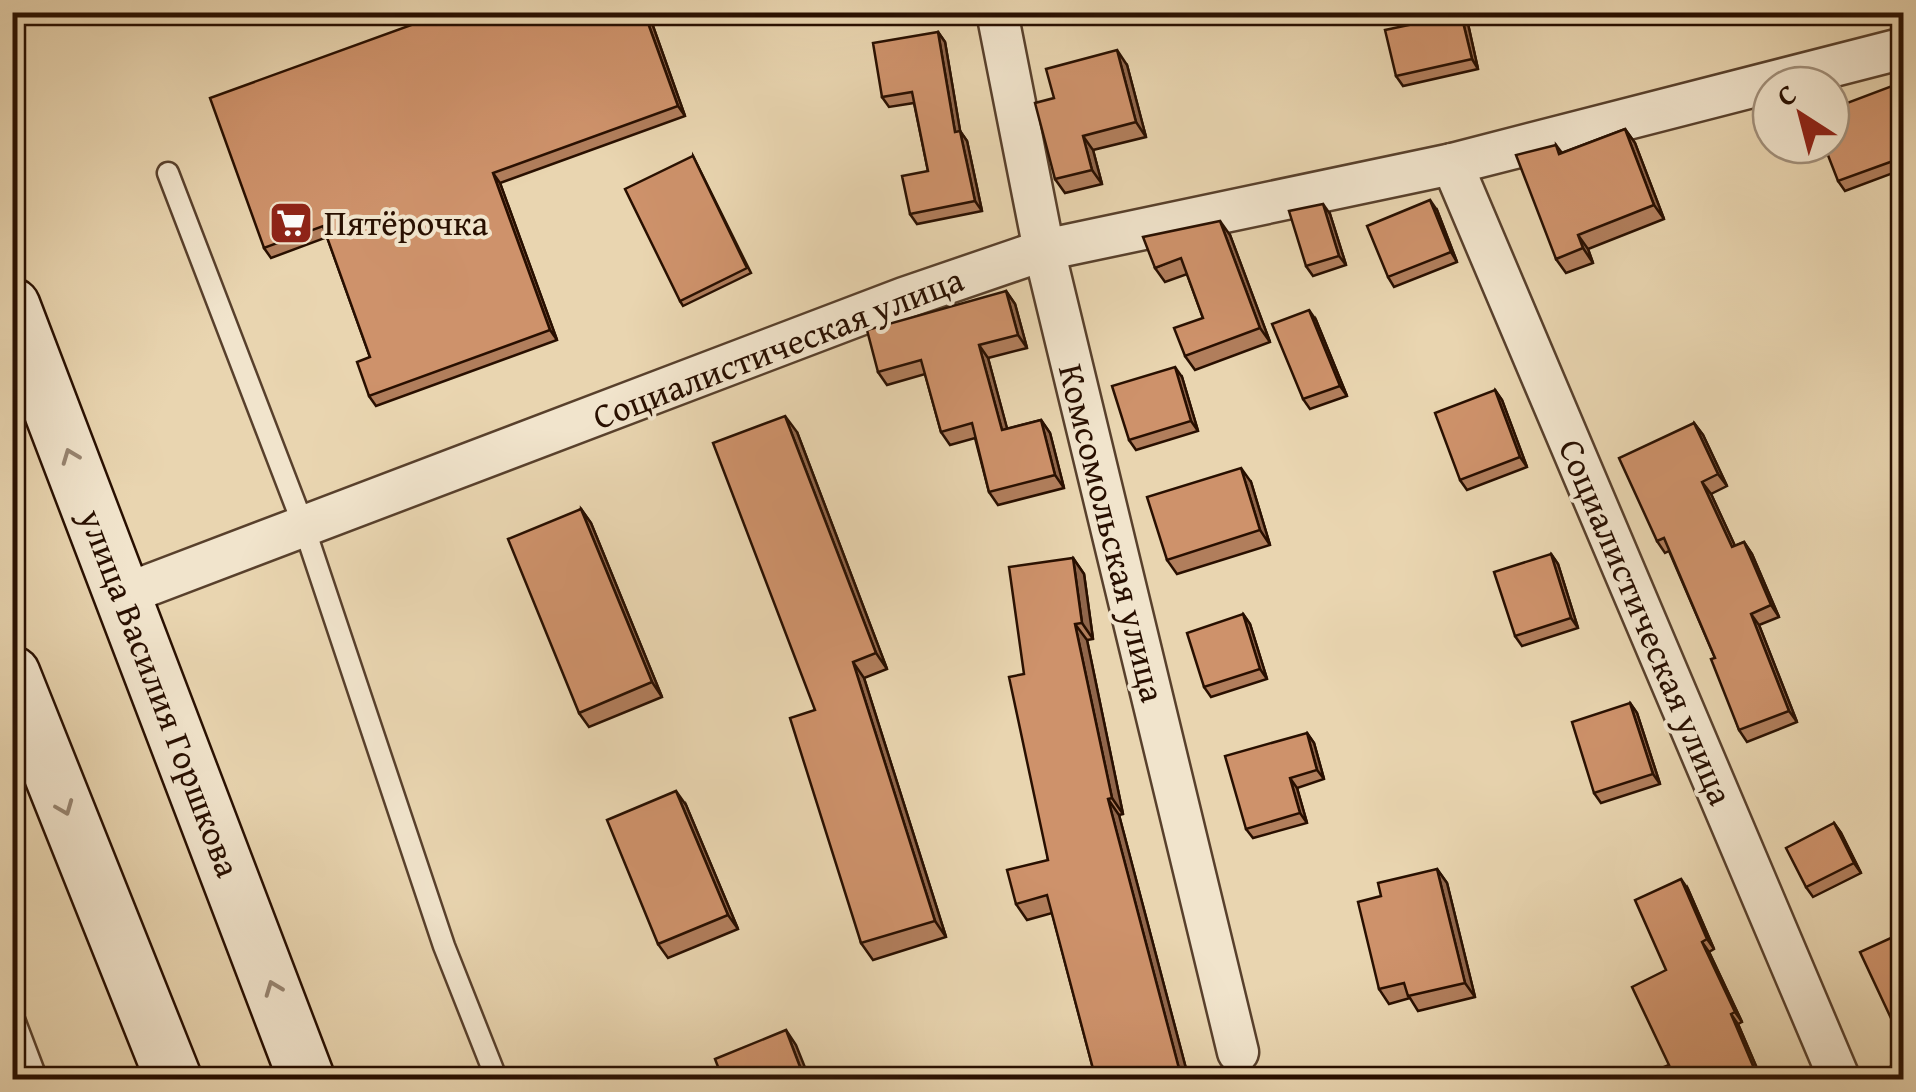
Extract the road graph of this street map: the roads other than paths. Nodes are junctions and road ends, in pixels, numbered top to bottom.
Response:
1 (997, 12) edge
2 (1904, 48) edge
3 (1452, 164) junction
4 (168, 173) dead end
5 (1044, 250) junction
6 (12, 306) edge
7 (304, 527) junction
8 (123, 596) junction
9 (12, 674) edge
10 (12, 1014) edge
11 (1238, 1052) dead end
12 (37, 1080) edge
13 (174, 1080) edge
14 (307, 1080) edge
15 (496, 1080) edge
16 (1840, 1080) edge

1 - 5 street, Комсомольская улица
2 - 3 street, Социалистическая улица
3 - 5 street, Социалистическая улица
3 - 16 street, Социалистическая улица
4 - 7 lane
5 - 7 street, Социалистическая улица
5 - 11 street, Комсомольская улица
8 -> 6 main road, улица Василия Горшкова
7 - 8 street, Социалистическая улица
7 - 15 lane
14 -> 8 main road, улица Василия Горшкова
9 -> 13 main road
10 - 12 lane

